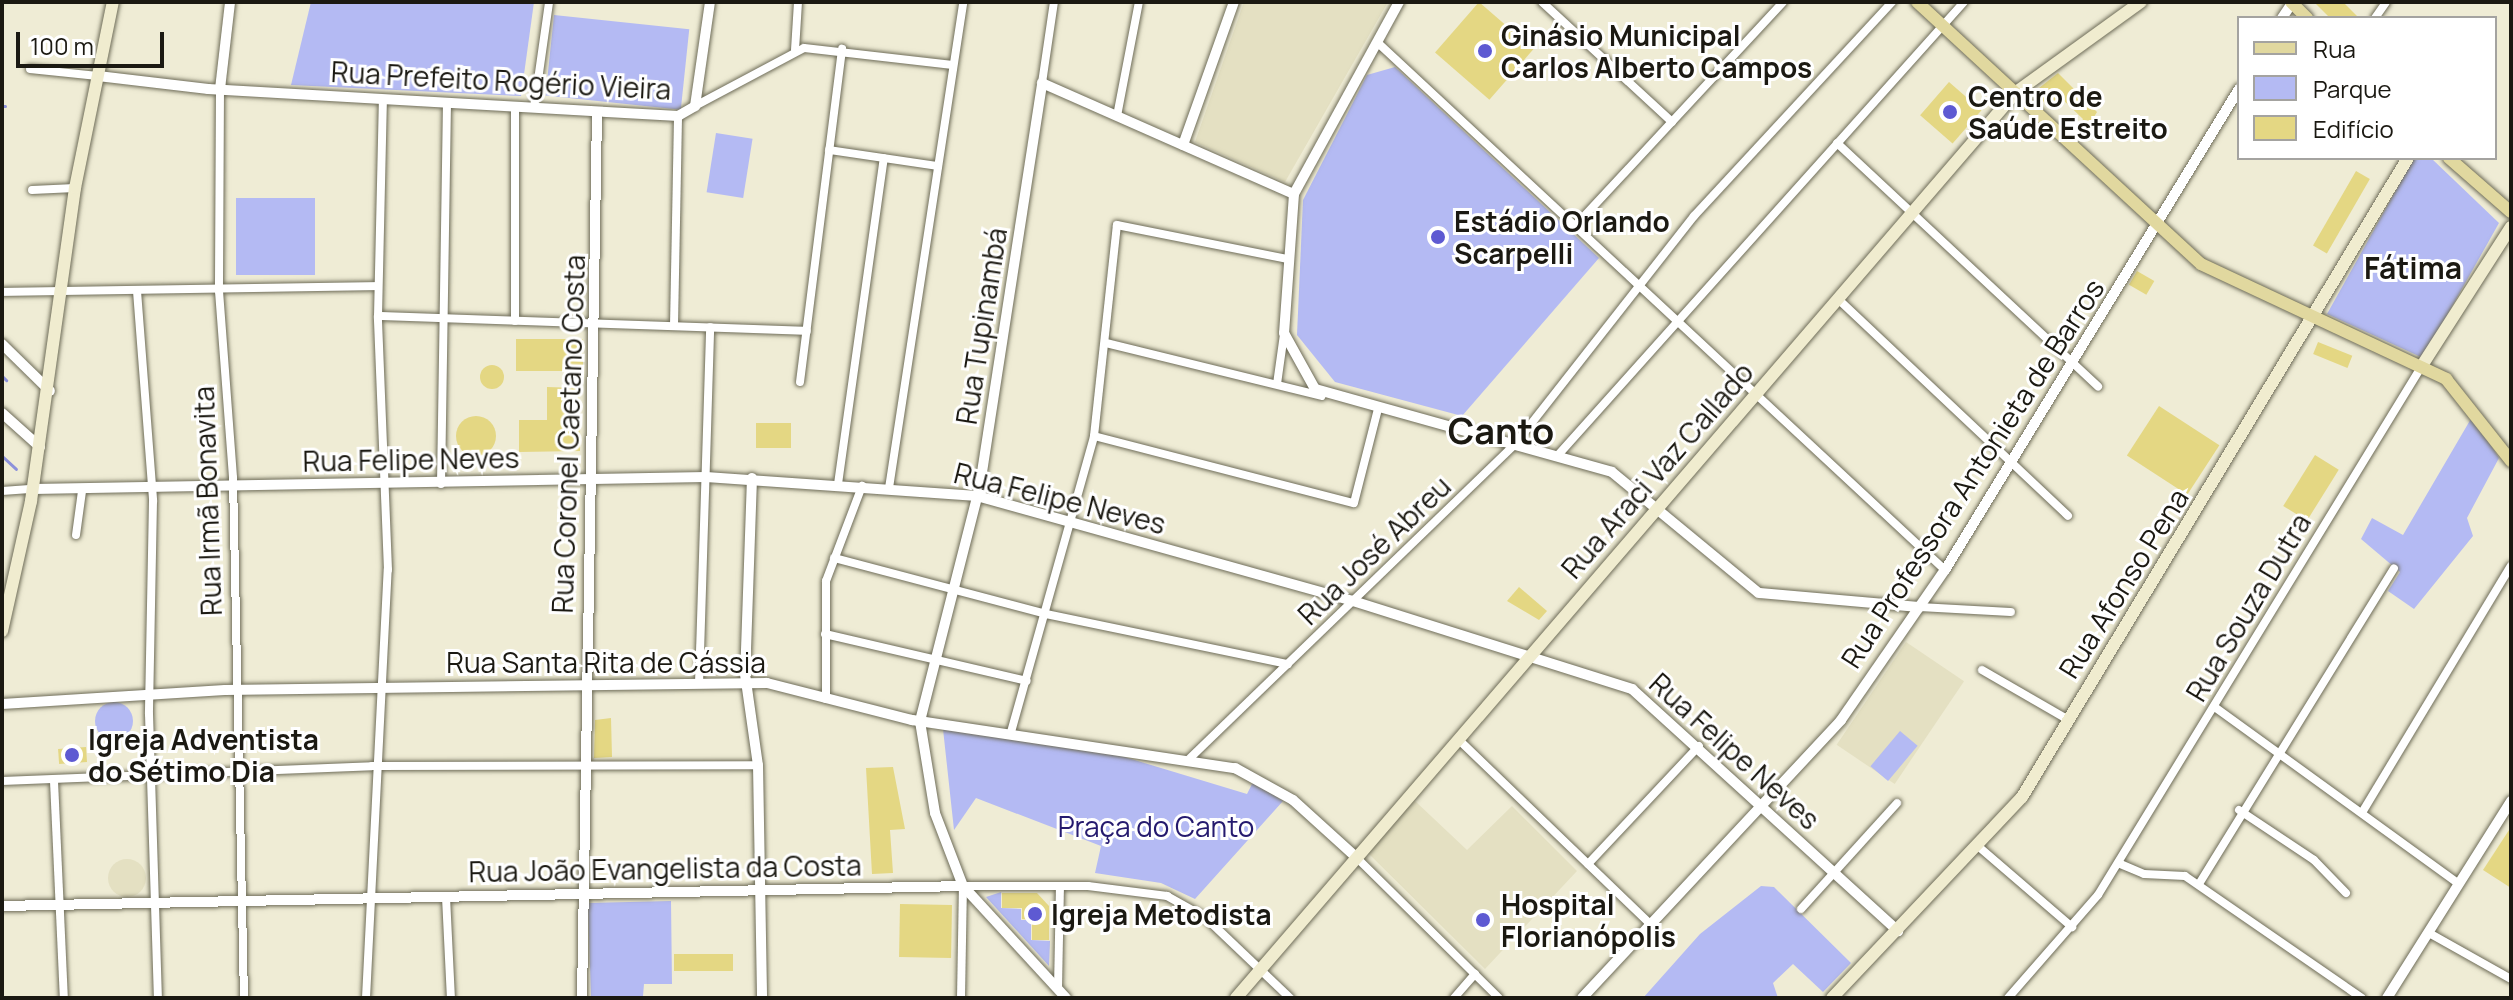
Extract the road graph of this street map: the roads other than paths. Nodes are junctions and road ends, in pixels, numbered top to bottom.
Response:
1 (113, 2) edge
2 (230, 2) edge
3 (549, 2) edge
4 (710, 2) edge
5 (798, 2) edge
6 (963, 2) edge
7 (1054, 2) edge
8 (1139, 2) edge
9 (1234, 2) edge
10 (1399, 2) edge
11 (1542, 2) edge
12 (1783, 2) edge
13 (1892, 2) edge
14 (1917, 2) edge
15 (1964, 2) edge
16 (2141, 2) edge
17 (1943, 26) junction
18 (1377, 42) junction
19 (842, 49) junction
20 (795, 50) junction
21 (953, 65) junction
22 (30, 69) dead end
23 (98, 76) junction
24 (1042, 83) junction
25 (220, 89) junction
26 (2016, 92) junction
27 (2237, 92) edge
28 (383, 100) junction
29 (447, 102) junction
30 (515, 106) junction
31 (695, 106) junction
32 (534, 108) junction
33 (597, 112) junction
34 (678, 116) junction
35 (1117, 116) junction
36 (1672, 122) junction
37 (1837, 143) junction
38 (1183, 145) junction
39 (829, 150) junction
40 (884, 158) junction
41 (2407, 160) edge
42 (2451, 160) edge
43 (938, 166) junction
44 (75, 188) junction
45 (32, 190) dead end
46 (1294, 194) junction
47 (2511, 212) edge
48 (1913, 214) junction
49 (1576, 225) junction
50 (2156, 226) junction
51 (2511, 227) edge
52 (1287, 259) junction
53 (1639, 283) junction
54 (378, 286) junction
55 (137, 291) junction
56 (219, 291) junction
57 (2, 292) edge
58 (60, 292) junction
59 (1838, 299) junction
60 (378, 316) junction
61 (2308, 317) junction
62 (443, 319) junction
63 (515, 321) junction
64 (1679, 321) junction
65 (597, 324) junction
66 (674, 326) junction
67 (710, 327) junction
68 (807, 331) junction
69 (1284, 333) junction
70 (1106, 343) junction
71 (2, 344) edge
72 (2073, 362) junction
73 (2423, 364) junction
74 (800, 382) dead end
75 (1277, 384) junction
76 (2098, 386) dead end
77 (50, 391) junction
78 (1756, 393) junction
79 (1323, 396) junction
80 (1378, 409) junction
81 (2, 413) edge
82 (1094, 436) junction
83 (1516, 443) junction
84 (40, 447) junction
85 (1559, 454) junction
86 (2511, 461) edge
87 (2011, 463) junction
88 (706, 477) junction
89 (752, 478) junction
90 (595, 479) junction
91 (380, 483) junction
92 (441, 484) junction
93 (838, 484) junction
94 (151, 486) junction
95 (862, 486) junction
96 (233, 488) junction
97 (889, 488) junction
98 (33, 489) junction
99 (2, 491) edge
100 (82, 491) junction
101 (977, 496) junction
102 (1659, 506) junction
103 (2068, 516) dead end
104 (1073, 523) junction
105 (76, 535) dead end
106 (834, 558) junction
107 (2511, 566) edge
108 (2394, 568) dead end
109 (1945, 570) junction
110 (958, 591) junction
111 (1353, 601) junction
112 (4, 605) edge
113 (1919, 607) junction
114 (2011, 612) dead end
115 (1046, 614) junction
116 (2, 631) edge
117 (825, 634) junction
118 (1527, 656) junction
119 (937, 663) junction
120 (1288, 664) junction
121 (1982, 670) dead end
122 (1027, 681) junction
123 (699, 684) junction
124 (749, 684) junction
125 (383, 686) junction
126 (583, 687) junction
127 (240, 691) junction
128 (150, 695) junction
129 (826, 699) junction
130 (2, 704) edge
131 (2216, 708) junction
132 (2067, 719) junction
133 (920, 721) junction
134 (1011, 732) junction
135 (1459, 740) junction
136 (1699, 746) junction
137 (2279, 750) junction
138 (1190, 758) junction
139 (758, 765) junction
140 (381, 766) junction
141 (583, 767) junction
142 (239, 772) junction
143 (151, 773) junction
144 (2, 781) edge
145 (54, 781) junction
146 (2511, 801) edge
147 (1897, 803) dead end
148 (1764, 806) junction
149 (2239, 810) junction
150 (2363, 811) junction
151 (1979, 847) junction
152 (1357, 858) junction
153 (2118, 863) junction
154 (1588, 864) junction
155 (1834, 872) junction
156 (2199, 884) junction
157 (2459, 884) junction
158 (963, 886) junction
159 (1060, 886) junction
160 (760, 890) junction
161 (2346, 893) dead end
162 (580, 894) junction
163 (374, 895) junction
164 (446, 897) junction
165 (242, 901) junction
166 (154, 903) junction
167 (62, 905) junction
168 (2, 906) edge
169 (1801, 909) dead end
170 (1651, 925) junction
171 (2072, 927) junction
172 (1898, 931) junction
173 (2429, 933) junction
174 (1261, 969) junction
175 (1475, 974) junction
176 (2511, 979) edge
177 (1058, 989) junction
178 (64, 998) edge
179 (158, 998) edge
180 (244, 998) edge
181 (366, 998) edge
182 (451, 998) edge
183 (582, 998) edge
184 (762, 998) edge
185 (961, 998) edge
186 (1066, 998) edge
187 (1236, 998) edge
188 (1290, 998) edge
189 (1454, 998) edge
190 (1499, 998) edge
191 (1582, 998) edge
192 (1832, 998) edge
193 (2008, 998) edge
194 (2362, 998) edge
195 (2387, 998) edge

1 - 23 main road
2 - 25 street, Rua Irmã Bonavita
3 - 32 street
4 - 31 street
5 - 20 street
6 - 21 street
7 - 24 street, Rua Tupinambá
8 - 35 street
9 - 38 street
10 - 18 street
11 - 36 street
12 - 36 street
13 - 53 street, Rua José Abreu
14 - 17 main road
15 - 17 street
16 - 26 main road, Rua Araci Vaz Callado
17 - 26 main road
17 - 37 street
18 - 46 street
18 - 49 street
19 - 20 street, Rua Prefeito Rogério Vieira
19 - 21 street, Rua Prefeito Rogério Vieira
19 - 39 street
20 - 31 street, Rua Prefeito Rogério Vieira
21 - 43 street
22 - 23 street, Rua Prefeito Rogério Vieira
23 - 25 street, Rua Prefeito Rogério Vieira
23 - 44 main road
24 - 35 street
24 - 101 street, Rua Tupinambá
25 - 28 street, Rua Prefeito Rogério Vieira
25 - 56 street, Rua Irmã Bonavita
26 - 48 main road, Rua Araci Vaz Callado
26 - 50 main road
27 - 50 street, Rua Professora Antonieta de Barros
28 - 29 street, Rua Prefeito Rogério Vieira
28 - 54 street
29 - 30 street, Rua Prefeito Rogério Vieira
29 - 62 street
30 - 32 street, Rua Prefeito Rogério Vieira
30 - 63 street
31 - 34 street, Rua Prefeito Rogério Vieira
32 - 33 street, Rua Prefeito Rogério Vieira
33 - 34 street, Rua Prefeito Rogério Vieira
33 - 65 street, Rua Coronel Caetano Costa
34 - 66 street
35 - 38 street
36 - 49 street
37 - 48 street
37 - 64 street
38 - 46 street
39 - 40 street
39 - 68 street
40 - 43 street
40 - 93 street
41 - 61 main road, Rua Afonso Pena
42 - 47 main road
43 - 97 street
44 - 45 street
44 - 58 main road
46 - 52 street
48 - 59 main road, Rua Araci Vaz Callado
48 - 72 street
49 - 53 street
50 - 61 main road
50 - 72 street, Rua Professora Antonieta de Barros
51 - 73 main road, Rua Souza Dutra
52 - 69 street
52 - 70 street
53 - 64 street
53 - 83 street, Rua José Abreu
54 - 56 street
54 - 60 street
55 - 56 street
55 - 58 street
55 - 94 street
56 - 96 street, Rua Irmã Bonavita
57 - 58 street
58 - 77 main road
59 - 78 main road, Rua Araci Vaz Callado
59 - 87 street
60 - 62 street
60 - 91 street
61 - 73 main road
61 - 132 main road, Rua Afonso Pena
62 - 63 street
62 - 92 street
63 - 65 street
64 - 78 street
64 - 85 street
65 - 66 street
65 - 90 street, Rua Coronel Caetano Costa
66 - 67 street
67 - 68 street
67 - 88 street
68 - 74 street
69 - 75 street
69 - 79 street
70 - 75 street
70 - 82 street
71 - 77 street
72 - 76 street
72 - 87 street, Rua Professora Antonieta de Barros
73 - 86 main road
73 - 131 street, Rua Souza Dutra
75 - 79 street
77 - 84 main road
78 - 102 main road, Rua Araci Vaz Callado
78 - 109 street
79 - 80 street
80 - 82 street
80 - 83 street
81 - 84 street
82 - 104 street
83 - 85 street
83 - 111 street, Rua José Abreu
84 - 98 main road
85 - 102 street
87 - 103 street
87 - 109 street, Rua Professora Antonieta de Barros
88 - 89 street, Rua Felipe Neves
88 - 90 street, Rua Felipe Neves
88 - 123 street
89 - 93 street, Rua Felipe Neves
89 - 124 street
90 - 92 street, Rua Felipe Neves
90 - 126 street, Rua Coronel Caetano Costa
91 - 92 street, Rua Felipe Neves
91 - 96 street, Rua Felipe Neves
91 - 125 street
93 - 95 street, Rua Felipe Neves
94 - 96 street, Rua Felipe Neves
94 - 100 street, Rua Felipe Neves
94 - 128 street
95 - 97 street, Rua Felipe Neves
95 - 106 street
96 - 127 street, Rua Irmã Bonavita
97 - 101 street, Rua Felipe Neves
98 - 99 street, Rua Felipe Neves
98 - 100 street, Rua Felipe Neves
98 - 112 main road
100 - 105 street
101 - 104 street, Rua Felipe Neves
101 - 110 street, Rua Tupinambá
102 - 113 street
102 - 118 main road, Rua Araci Vaz Callado
104 - 111 street, Rua Felipe Neves
104 - 115 street
106 - 110 street
106 - 117 street
107 - 150 street
108 - 137 street
109 - 113 street, Rua Professora Antonieta de Barros
110 - 115 street
110 - 119 street, Rua Tupinambá
111 - 118 street, Rua Felipe Neves
111 - 120 street, Rua José Abreu
112 - 116 main road
113 - 114 street
113 - 148 street, Rua Professora Antonieta de Barros
115 - 120 street
115 - 122 street
117 - 119 street
117 - 129 street
118 - 135 main road, Rua Araci Vaz Callado
118 - 136 street, Rua Felipe Neves
119 - 122 street
119 - 133 street, Rua Tupinambá
120 - 138 street, Rua José Abreu
121 - 132 street
122 - 134 street
123 - 124 street, Rua Santa Rita de Cássia
123 - 126 street, Rua Santa Rita de Cássia
124 - 129 street, Rua Santa Rita de Cássia
124 - 139 street
125 - 126 street, Rua Santa Rita de Cássia
125 - 127 street, Rua Santa Rita de Cássia
125 - 140 street
126 - 141 street, Rua Coronel Caetano Costa
127 - 128 street, Rua Santa Rita de Cássia
127 - 142 street, Rua Irmã Bonavita
128 - 130 street, Rua Santa Rita de Cássia
128 - 143 street
129 - 133 street, Rua Santa Rita de Cássia
131 - 137 street
131 - 153 street, Rua Souza Dutra
132 - 151 main road, Rua Afonso Pena
133 - 134 street, Rua Santa Rita de Cássia
133 - 158 street, Rua Tupinambá
134 - 138 street, Rua Santa Rita de Cássia
135 - 152 main road, Rua Araci Vaz Callado
135 - 154 street
136 - 148 street, Rua Felipe Neves
136 - 154 street
137 - 149 street
137 - 150 street
138 - 152 street, Rua Santa Rita de Cássia
139 - 141 street
139 - 160 street
140 - 141 street
140 - 142 street
140 - 163 street
141 - 162 street, Rua Coronel Caetano Costa
142 - 143 street
142 - 165 street, Rua Irmã Bonavita
143 - 145 street
143 - 166 street
144 - 145 street
145 - 167 street
146 - 157 street
147 - 155 street
148 - 155 street, Rua Felipe Neves
148 - 170 street, Rua Professora Antonieta de Barros
149 - 156 street
149 - 161 street
150 - 157 street
151 - 171 street
151 - 172 main road, Rua Afonso Pena
152 - 174 main road, Rua Araci Vaz Callado
152 - 175 street, Rua Santa Rita de Cássia
153 - 156 street
153 - 171 street, Rua Souza Dutra
154 - 170 street
155 - 169 street
155 - 172 street, Rua Felipe Neves
156 - 194 street
157 - 173 street
158 - 159 street, Rua João Evangelista da Costa
158 - 160 street, Rua João Evangelista da Costa
158 - 177 street
158 - 185 street
159 - 174 street, Rua João Evangelista da Costa
159 - 177 street
160 - 162 street, Rua João Evangelista da Costa
160 - 184 street
162 - 164 street, Rua João Evangelista da Costa
162 - 183 street, Rua Coronel Caetano Costa
163 - 164 street, Rua João Evangelista da Costa
163 - 165 street, Rua João Evangelista da Costa
163 - 181 street
164 - 182 street
165 - 166 street, Rua João Evangelista da Costa
165 - 180 street, Rua Irmã Bonavita
166 - 167 street, Rua João Evangelista da Costa
166 - 179 street
167 - 168 street, Rua João Evangelista da Costa
167 - 178 street
170 - 191 street, Rua Professora Antonieta de Barros
171 - 193 street, Rua Souza Dutra
172 - 192 main road, Rua Afonso Pena
173 - 176 street
173 - 195 street
174 - 187 main road, Rua Araci Vaz Callado
174 - 188 street, Rua João Evangelista da Costa
175 - 189 street
175 - 190 street, Rua Santa Rita de Cássia
177 - 186 street

